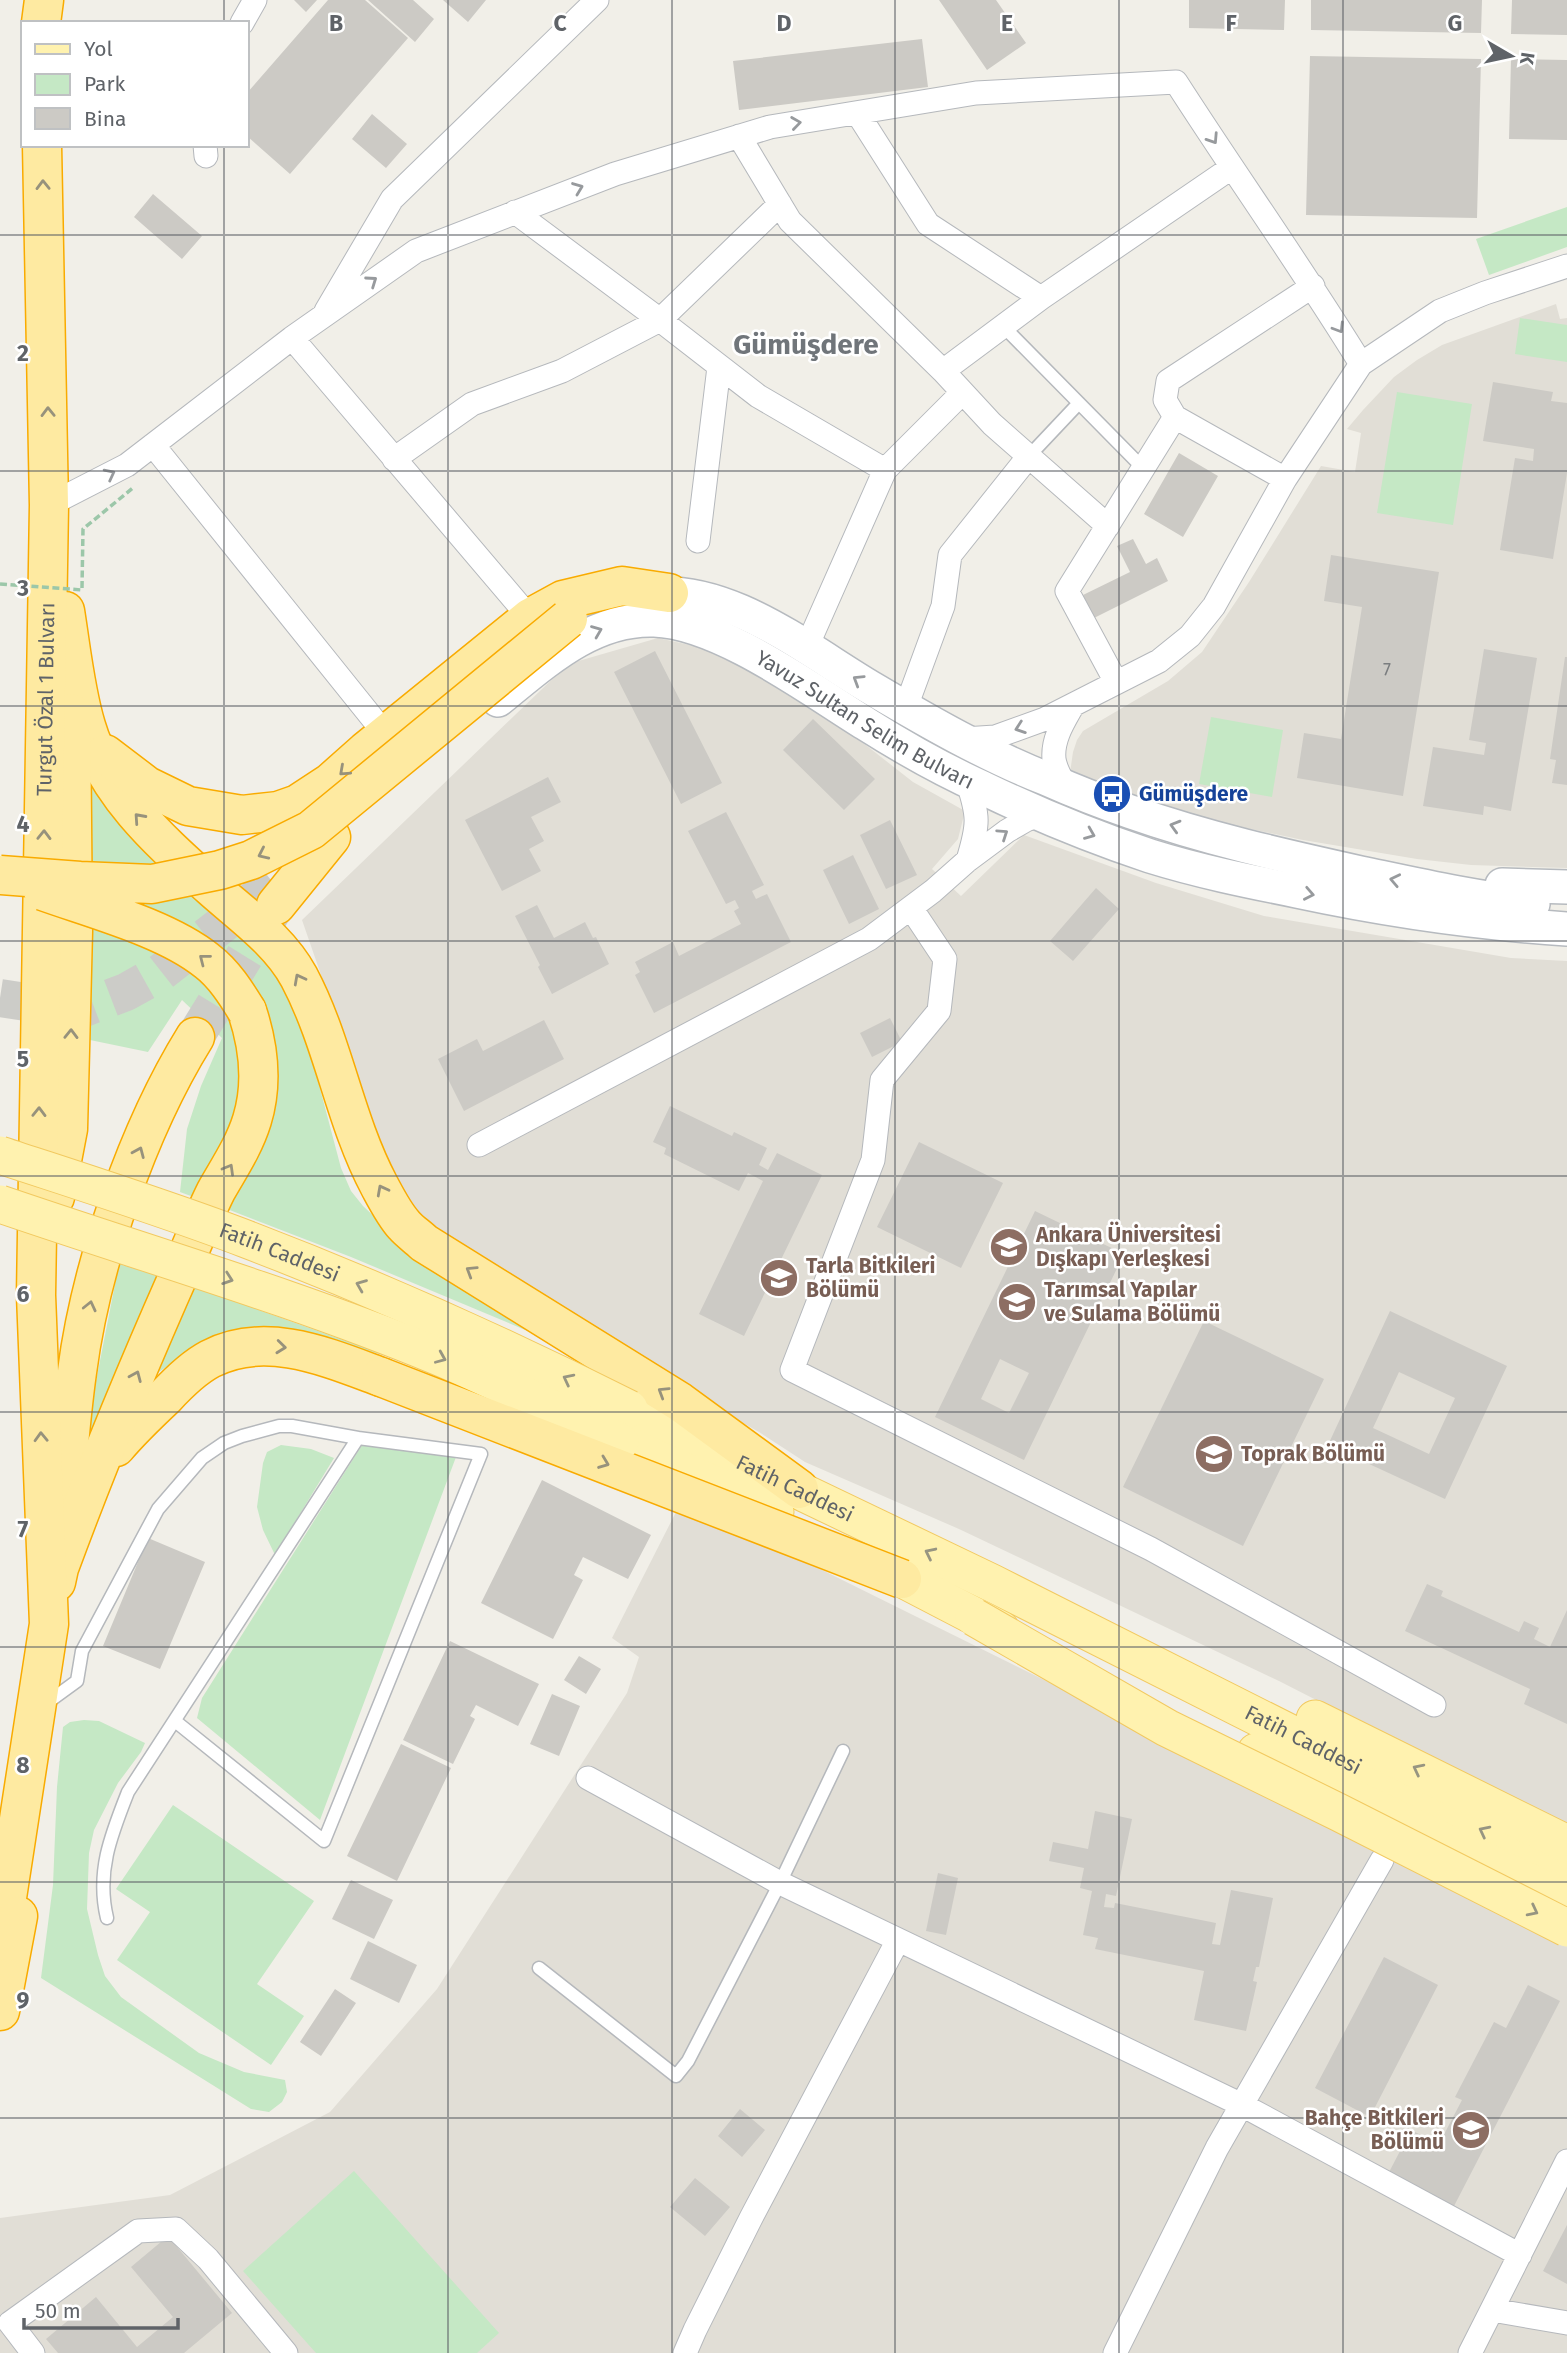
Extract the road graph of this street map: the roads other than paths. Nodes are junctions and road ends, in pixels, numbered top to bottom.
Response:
1 (42, 0) edge
2 (255, 0) edge
3 (597, 0) edge
4 (40, 21) edge
5 (243, 21) edge
6 (858, 114) junction
7 (739, 136) junction
8 (42, 147) edge
9 (1231, 168) junction
10 (780, 204) junction
11 (515, 212) junction
12 (1567, 266) edge
13 (1313, 286) junction
14 (1041, 298) junction
15 (323, 316) junction
16 (660, 320) junction
17 (1003, 326) junction
18 (292, 338) junction
19 (1362, 364) junction
20 (719, 367) junction
21 (943, 371) junction
22 (962, 393) junction
23 (1079, 403) junction
24 (1175, 417) junction
25 (159, 453) junction
26 (1029, 456) junction
27 (394, 459) junction
28 (1143, 468) junction
29 (884, 470) junction
30 (1285, 479) junction
31 (49, 505) junction
32 (1108, 526) junction
33 (698, 541) dead end
34 (669, 593) junction
35 (530, 618) junction
36 (568, 619) joint
37 (811, 635) dead end
38 (70, 643) junction
39 (1116, 682) junction
40 (911, 696) dead end
41 (1073, 705) junction
42 (386, 735) junction
43 (964, 739) junction
44 (93, 744) junction
45 (967, 780) junction
46 (1065, 786) junction
47 (1043, 814) junction
48 (331, 837) joint
49 (968, 860) junction
50 (0, 875) edge
51 (1567, 887) edge
52 (275, 895) tunnel mouth
53 (1460, 906) junction
54 (1567, 907) edge
55 (911, 908) junction
56 (1567, 929) edge
57 (1567, 949) edge
58 (195, 1037) tunnel mouth
59 (480, 1145) dead end
60 (0, 1155) edge
61 (0, 1204) edge
62 (36, 1295) junction
63 (358, 1438) junction
64 (93, 1476) junction
65 (799, 1489) junction
66 (59, 1568) junction
67 (902, 1579) junction
68 (992, 1583) junction
69 (974, 1617) junction
70 (49, 1625) junction
71 (43, 1705) junction
72 (1434, 1705) dead end
73 (175, 1721) junction
74 (843, 1751) dead end
75 (588, 1778) dead end
76 (1567, 1844) edge
77 (1382, 1860) dead end
78 (1567, 1873) edge
79 (780, 1883) junction
80 (1567, 1900) edge
81 (107, 1918) dead end
82 (1567, 1928) edge
83 (898, 1940) junction
84 (0, 1942) edge
85 (539, 1968) dead end
86 (0, 2011) edge
87 (1242, 2105) junction
88 (1567, 2161) edge
89 (1520, 2255) junction
90 (1492, 2310) junction
91 (1567, 2323) edge
92 (33, 2353) edge
93 (286, 2353) edge
94 (685, 2353) edge
95 (1115, 2353) edge
96 (1470, 2353) edge

1 - 4 highway
2 - 5 street
3 - 15 street
7 -> 6 street
6 -> 9 street
6 - 14 street
7 - 10 street
11 -> 7 street
31 -> 8 highway, Turgut Özal 1 Bulvarı
9 - 13 street
9 - 14 street
10 - 16 street
10 - 21 street
15 -> 11 street
11 - 16 street
12 - 19 street
13 -> 19 street
13 - 24 street
14 - 17 street
15 - 18 street
16 - 20 street
16 - 27 street
17 - 21 street
17 - 23 lane
18 - 25 street
18 - 27 street
19 - 30 street
20 - 29 street
20 - 33 street
21 - 22 street
22 - 26 street
22 - 29 street
23 - 26 lane
23 - 28 lane
24 - 28 street
24 - 30 street
31 -> 25 street
25 - 42 street
26 - 32 street
26 - 40 street
27 - 35 street
28 - 32 street
29 - 37 street
30 - 39 street
31 - 38 highway
62 -> 31 highway, Turgut Özal 1 Bulvarı
32 - 39 street
34 - 35 highway
34 - 36 main road, Yavuz Sultan Selim Bulvarı
43 -> 34 main road, Yavuz Sultan Selim Bulvarı
35 - 42 highway
36 -> 50 highway, bridge
38 - 44 highway
62 -> 38 highway, Turgut Özal 1 Bulvarı
39 - 41 street
41 -> 43 street
41 - 46 street
42 -> 44 highway
43 - 46 main road, Yavuz Sultan Selim Bulvarı
65 -> 44 highway
45 - 47 main road, Yavuz Sultan Selim Bulvarı
48 -> 45 main road, Yavuz Sultan Selim Bulvarı
45 - 49 street
53 -> 46 main road, Yavuz Sultan Selim Bulvarı
49 -> 47 street
47 -> 53 main road, Yavuz Sultan Selim Bulvarı
48 - 52 highway
49 - 55 street
64 -> 50 highway, bridge
51 - 53 main road
53 - 54 main road
53 - 56 main road
53 - 57 main road
55 - 59 street
55 - 72 street
66 -> 58 highway
65 -> 60 main road, Fatih Caddesi, bridge
61 -> 67 main road, Fatih Caddesi, bridge
70 -> 62 highway, Turgut Özal 1 Bulvarı
63 - 71 lane
63 - 73 lane
63 - 73 lane
64 - 66 highway
64 -> 67 highway, bridge
68 -> 65 main road, Fatih Caddesi
66 - 70 highway
67 - 69 main road, Fatih Caddesi
76 -> 68 main road
78 -> 68 main road, Fatih Caddesi
69 - 80 main road, Fatih Caddesi, bridge
69 -> 82 main road, bridge
70 - 71 highway
70 - 84 highway, Turgut Özal 1 Bulvarı
71 - 86 highway
73 - 81 lane
74 - 79 lane
75 - 79 street
77 - 87 street
79 - 83 street
79 - 85 lane
83 - 87 street
83 - 94 street
87 - 89 street
87 - 95 street
88 - 89 street
89 - 90 street
90 - 91 street
90 - 96 street
92 - 93 street

